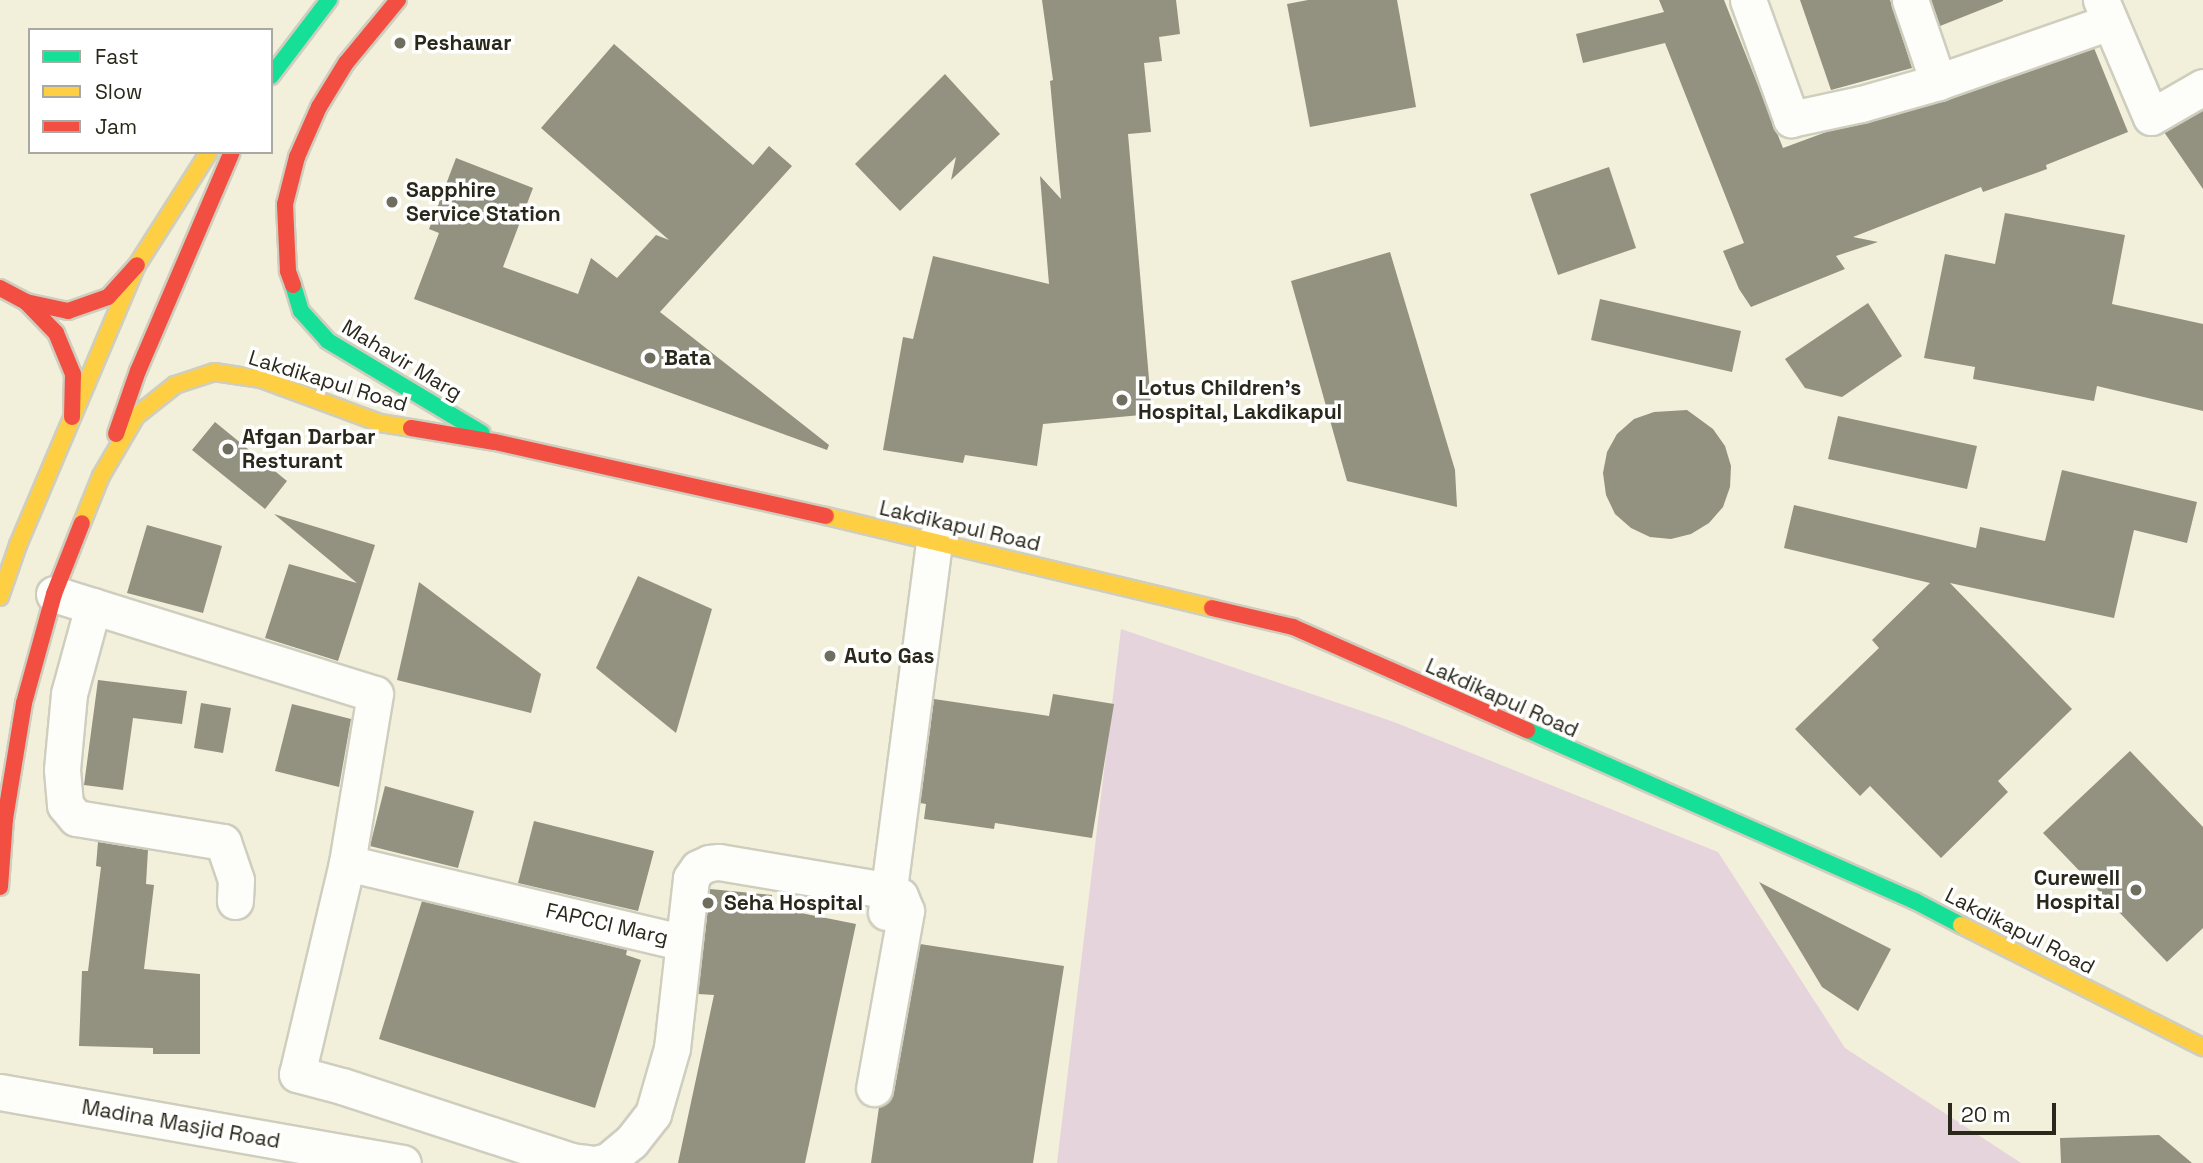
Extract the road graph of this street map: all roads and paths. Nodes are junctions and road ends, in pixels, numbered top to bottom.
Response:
1 (329, 0) edge
2 (398, 0) edge
3 (1748, 0) edge
4 (1910, 0) edge
5 (2105, 11) edge
6 (273, 73) edge
7 (1938, 82) junction
8 (2203, 87) edge
9 (208, 154) edge
10 (231, 154) edge
11 (137, 265) junction
12 (0, 288) edge
13 (26, 302) junction
14 (72, 417) junction
15 (495, 442) junction
16 (102, 476) junction
17 (934, 541) junction
18 (54, 594) junction
19 (0, 597) edge
20 (93, 607) junction
21 (348, 863) junction
22 (0, 887) edge
23 (890, 891) junction
24 (235, 901) dead end
25 (682, 942) junction
26 (2203, 1047) edge
27 (0, 1092) edge
28 (862, 1095) dead end
29 (403, 1163) edge
30 (588, 1163) edge
31 (599, 1163) edge

1 - 6 main road
2 - 15 main road, Mahavir Marg
3 - 7 street
4 - 7 street
5 - 7 street
5 - 8 street
9 - 11 main road
10 - 16 main road
11 - 13 main road
11 - 14 main road
12 - 13 main road
13 - 14 main road
14 - 19 main road
15 - 16 main road, Lakdikapul Road
15 - 17 main road, Lakdikapul Road
16 - 18 main road, Lakdikapul Road
17 - 23 street
17 - 26 main road, Lakdikapul Road
18 - 20 street
18 - 22 main road, Lakdikapul Road
20 - 21 street
20 - 24 street
21 - 25 street, FAPCCI Marg
21 - 30 street
23 - 25 street, FAPCCI Marg
23 - 28 street
25 - 31 street
27 - 29 street, Madina Masjid Road

